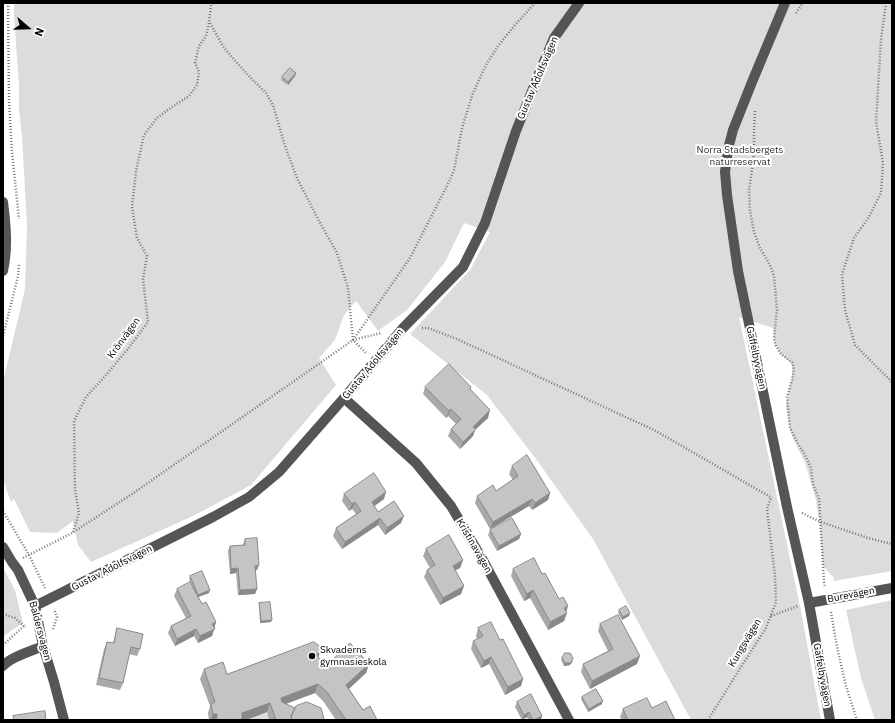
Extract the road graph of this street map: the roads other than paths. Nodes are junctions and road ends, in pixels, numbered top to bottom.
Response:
1 (579, 3) edge
2 (785, 3) edge
3 (3, 202) edge
4 (3, 272) edge
5 (344, 398) junction
6 (3, 546) edge
7 (892, 588) edge
8 (810, 603) junction
9 (35, 606) junction
10 (43, 646) junction
11 (3, 666) edge
12 (64, 720) edge
13 (568, 720) edge
14 (830, 720) edge

1 - 5 street, Gustav Adolfsvägen
2 - 8 street, Gaffelbyvägen
3 - 4 street
5 - 9 street, Gustav Adolfsvägen
5 - 13 street, Kristinavägen
6 - 9 street, Baldersvägen
7 - 8 street, Burevägen
8 - 14 street, Gaffelbyvägen
9 - 10 street, Baldersvägen
10 - 11 street
10 - 12 street, Baldersvägen

